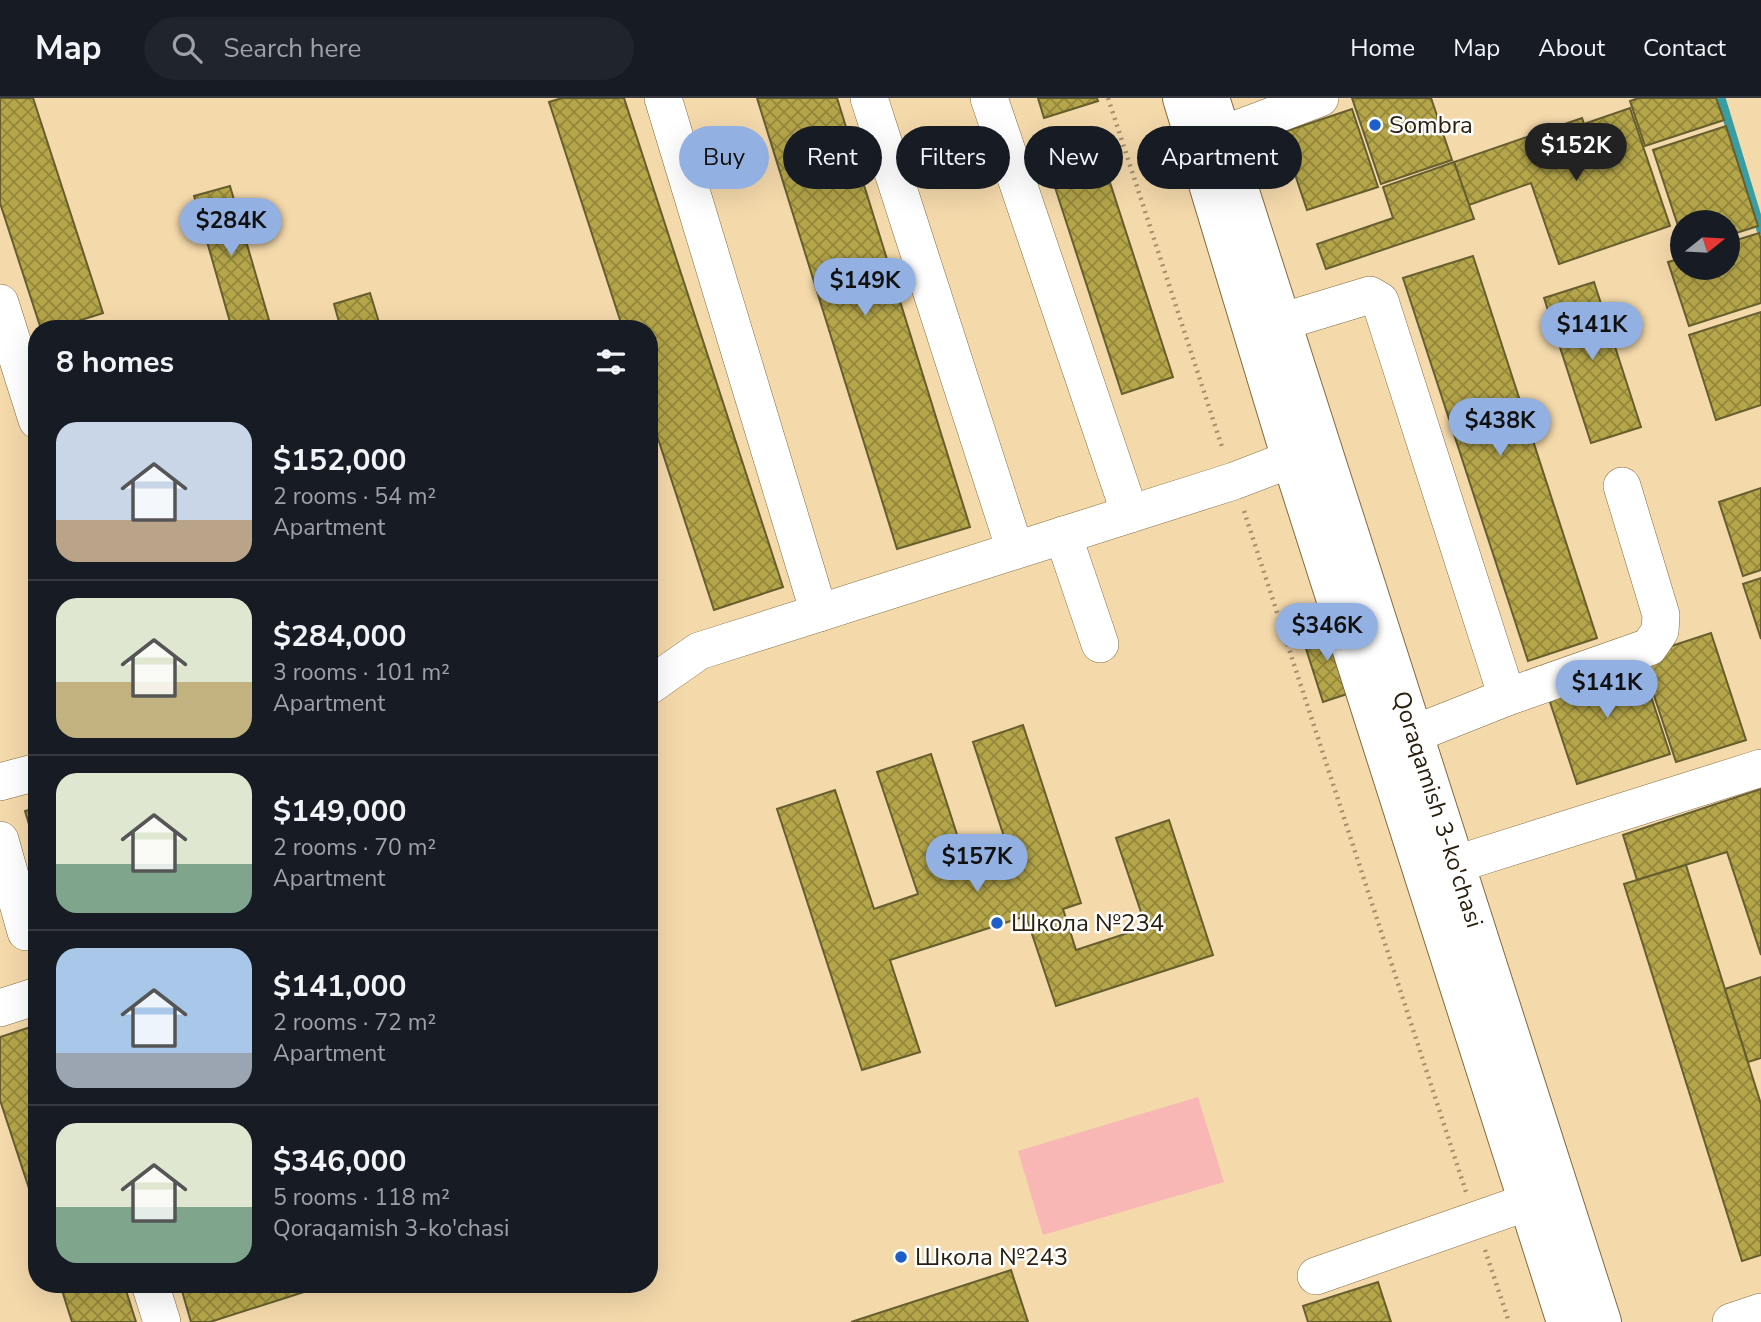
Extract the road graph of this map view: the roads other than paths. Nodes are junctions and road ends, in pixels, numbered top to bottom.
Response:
1 (663, 98) edge
2 (869, 98) edge
3 (989, 98) edge
4 (1182, 98) edge
5 (1210, 98) edge
6 (1320, 98) edge
7 (1219, 126) edge
8 (1246, 126) edge
9 (1239, 189) edge
10 (0, 303) edge
11 (1281, 322) junction
12 (28, 392) edge
13 (1306, 453) junction
14 (1622, 486) dead end
15 (1130, 514) junction
16 (1063, 535) junction
17 (1015, 550) junction
18 (819, 613) junction
19 (1100, 644) dead end
20 (658, 680) edge
21 (1507, 697) junction
22 (1413, 734) junction
23 (1761, 768) edge
24 (28, 774) edge
25 (0, 782) edge
26 (0, 840) edge
27 (1439, 870) junction
28 (21, 934) edge
29 (28, 999) edge
30 (0, 1008) edge
31 (1528, 1202) junction
32 (1316, 1276) dead end
33 (153, 1293) edge
34 (1761, 1312) edge
35 (162, 1322) edge
36 (1566, 1322) edge
37 (1602, 1322) edge
38 (1731, 1322) edge

1 - 18 street
2 - 17 street
3 - 15 street
4 - 13 main road, Qoraqamish 3-ko'chasi
5 - 7 main road, Qoraqamish 3-ko'chasi
6 - 8 street
9 - 11 main road, Qoraqamish 3-ko'chasi
10 - 12 street
11 - 13 main road, Qoraqamish 3-ko'chasi
11 - 21 street
13 - 15 street
13 - 22 main road, Qoraqamish 3-ko'chasi
13 - 27 main road, Qoraqamish 3-ko'chasi
14 - 21 street
15 - 16 street
16 - 17 street
16 - 19 street
17 - 18 street
18 - 20 street
21 - 22 street
22 - 27 main road, Qoraqamish 3-ko'chasi
23 - 27 street
24 - 25 street
26 - 28 street
27 - 31 main road, Qoraqamish 3-ko'chasi
27 - 37 main road, Qoraqamish 3-ko'chasi
29 - 30 street
31 - 32 street
31 - 36 main road, Qoraqamish 3-ko'chasi
33 - 35 street
34 - 38 street

